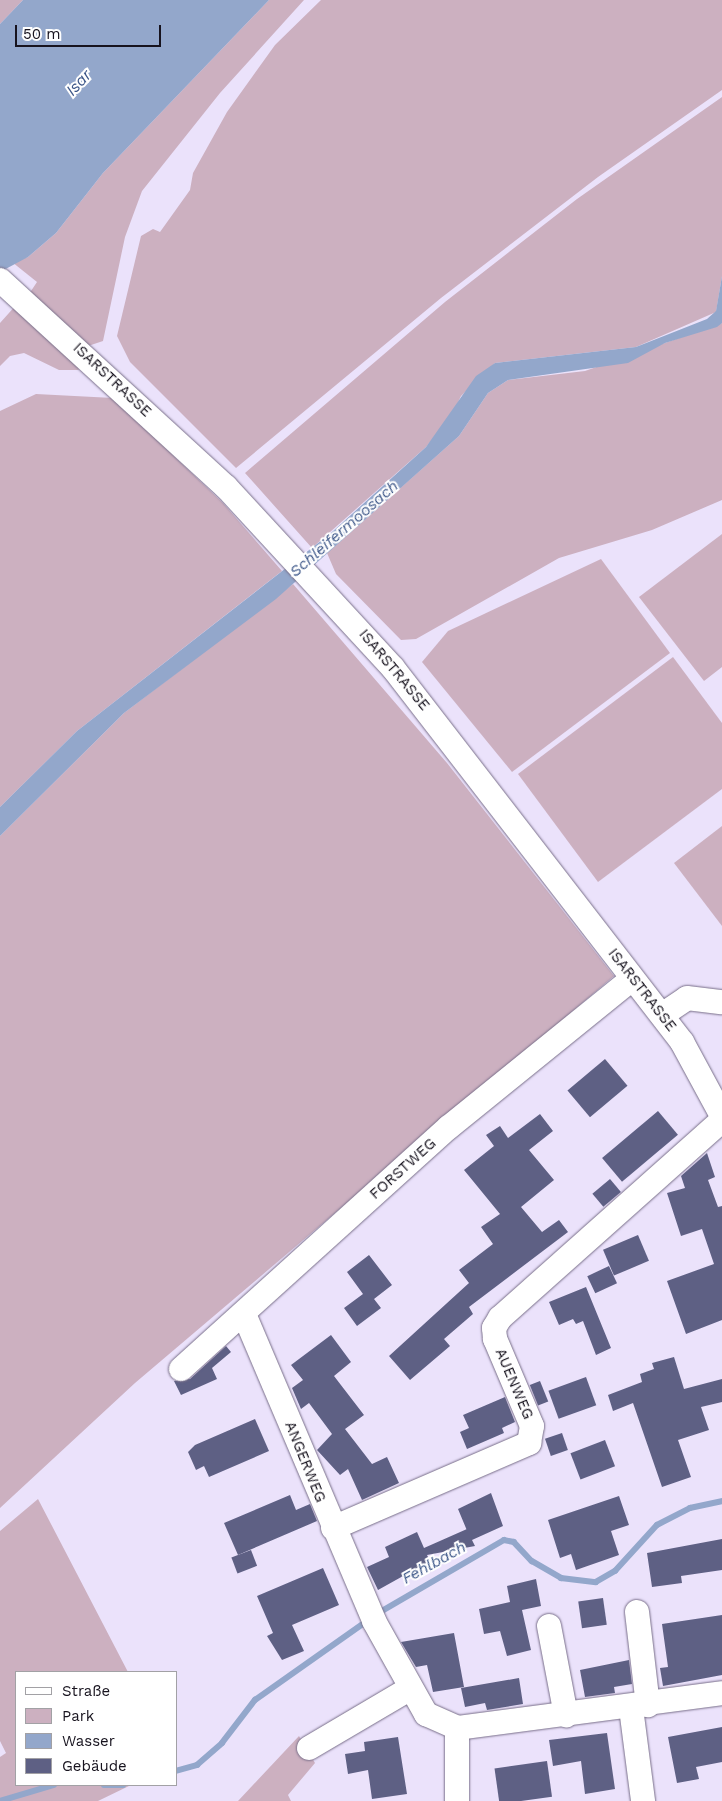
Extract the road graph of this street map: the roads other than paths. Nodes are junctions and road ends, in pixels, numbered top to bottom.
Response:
1 (0, 280) edge
2 (632, 979) junction
3 (722, 1002) edge
4 (662, 1015) junction
5 (722, 1116) edge
6 (722, 1120) edge
7 (244, 1314) junction
8 (181, 1368) dead end
9 (333, 1528) junction
10 (637, 1612) dead end
11 (549, 1626) dead end
12 (409, 1690) junction
13 (722, 1693) edge
14 (640, 1706) junction
15 (566, 1715) junction
16 (457, 1728) junction
17 (309, 1748) dead end
18 (457, 1801) edge
19 (643, 1801) edge

1 - 2 street, ISARSTRASSE
2 - 4 street, ISARSTRASSE
2 - 7 street, FORSTWEG
3 - 4 street
4 - 5 street, ISARSTRASSE
6 - 9 street, AUENWEG
7 - 8 street, FORSTWEG
7 - 9 street, ANGERWEG
9 - 12 street, ANGERWEG
10 - 14 street
11 - 15 street
12 - 16 street, ANGERWEG
12 - 17 street
13 - 14 street
14 - 15 street
14 - 19 street
15 - 16 street
16 - 18 street

